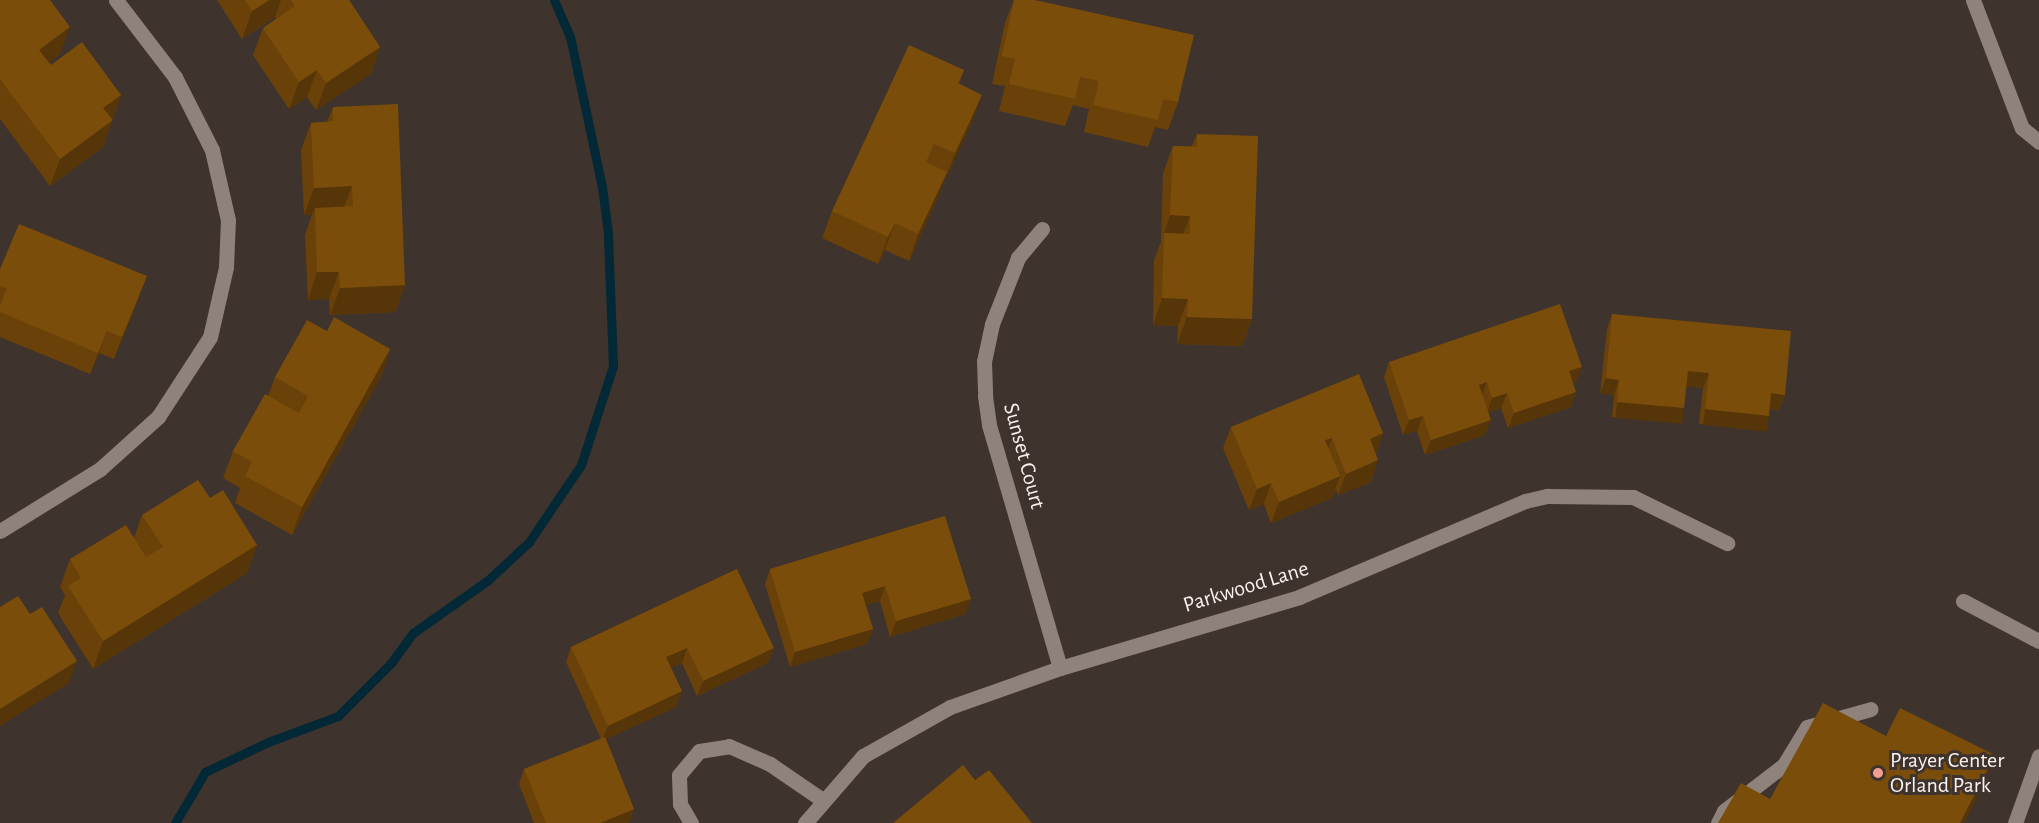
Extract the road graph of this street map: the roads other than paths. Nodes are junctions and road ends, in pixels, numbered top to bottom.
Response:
1 (116, 0) edge
2 (1973, 0) edge
3 (2039, 142) edge
4 (1042, 229) dead end
5 (0, 531) edge
6 (1727, 543) dead end
7 (1963, 601) dead end
8 (2039, 641) edge
9 (1060, 668) junction
10 (1871, 709) dead end
11 (2039, 756) edge
12 (824, 801) junction
13 (691, 823) edge
14 (805, 823) edge
15 (1718, 823) edge
16 (2015, 823) edge

1 - 5 street
2 - 3 street
4 - 9 street, Sunset Court
6 - 9 street, Parkwood Lane
7 - 8 street
9 - 12 street, Parkwood Lane
10 - 15 street
11 - 16 street
12 - 13 street
12 - 14 street, Parkwood Lane

